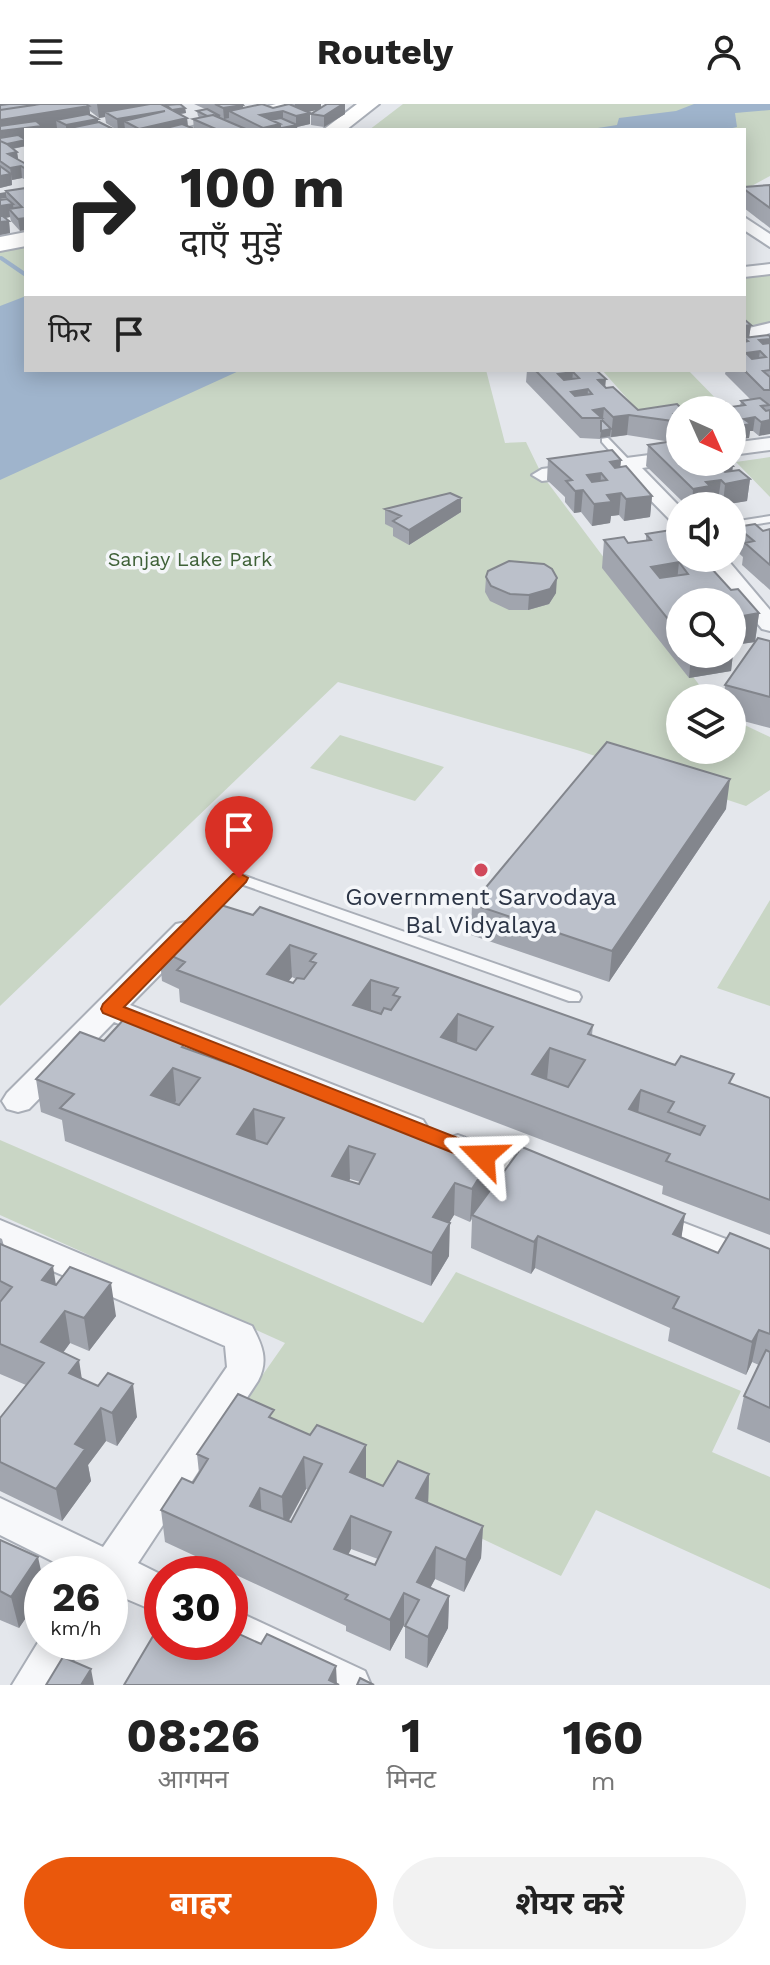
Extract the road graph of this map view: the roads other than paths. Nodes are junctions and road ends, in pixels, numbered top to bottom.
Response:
1 (292, 104) edge
2 (369, 104) edge
3 (387, 104) edge
4 (197, 128) edge
5 (336, 128) edge
6 (354, 128) edge
7 (746, 224) edge
8 (24, 232) edge
9 (0, 236) edge
10 (24, 239) edge
11 (770, 242) edge
12 (0, 244) edge
13 (770, 269) edge
14 (746, 272) edge
15 (770, 328) edge
16 (769, 349) edge
17 (746, 352) edge
18 (605, 440) edge
19 (770, 444) edge
20 (746, 447) edge
21 (666, 459) edge
22 (627, 464) junction
23 (542, 475) dead end
24 (666, 504) edge
25 (770, 519) edge
26 (746, 523) edge
27 (726, 572) edge
28 (770, 624) edge
29 (194, 924) joint
30 (574, 997) dead end
31 (110, 1009) junction
32 (18, 1101) dead end
33 (565, 1189) edge
34 (623, 1212) edge
35 (0, 1233) edge
36 (770, 1270) edge
37 (0, 1516) edge
38 (78, 1556) edge
39 (120, 1556) edge
40 (248, 1636) edge
41 (50, 1660) edge
42 (33, 1685) edge
43 (350, 1685) edge

1 - 4 street
2 - 5 main road
3 - 6 main road
7 - 11 street
8 - 9 main road
10 - 12 main road
13 - 14 street
15 - 16 street
16 - 17 street
18 - 22 lane
19 - 20 street
21 - 22 street
22 - 23 street
22 - 24 street
25 - 26 lane
27 - 28 street
29 - 30 lane
29 - 31 street
31 - 32 street
31 - 33 street
34 - 36 street
35 - 39 street
37 - 38 street
40 - 43 street
41 - 42 street

